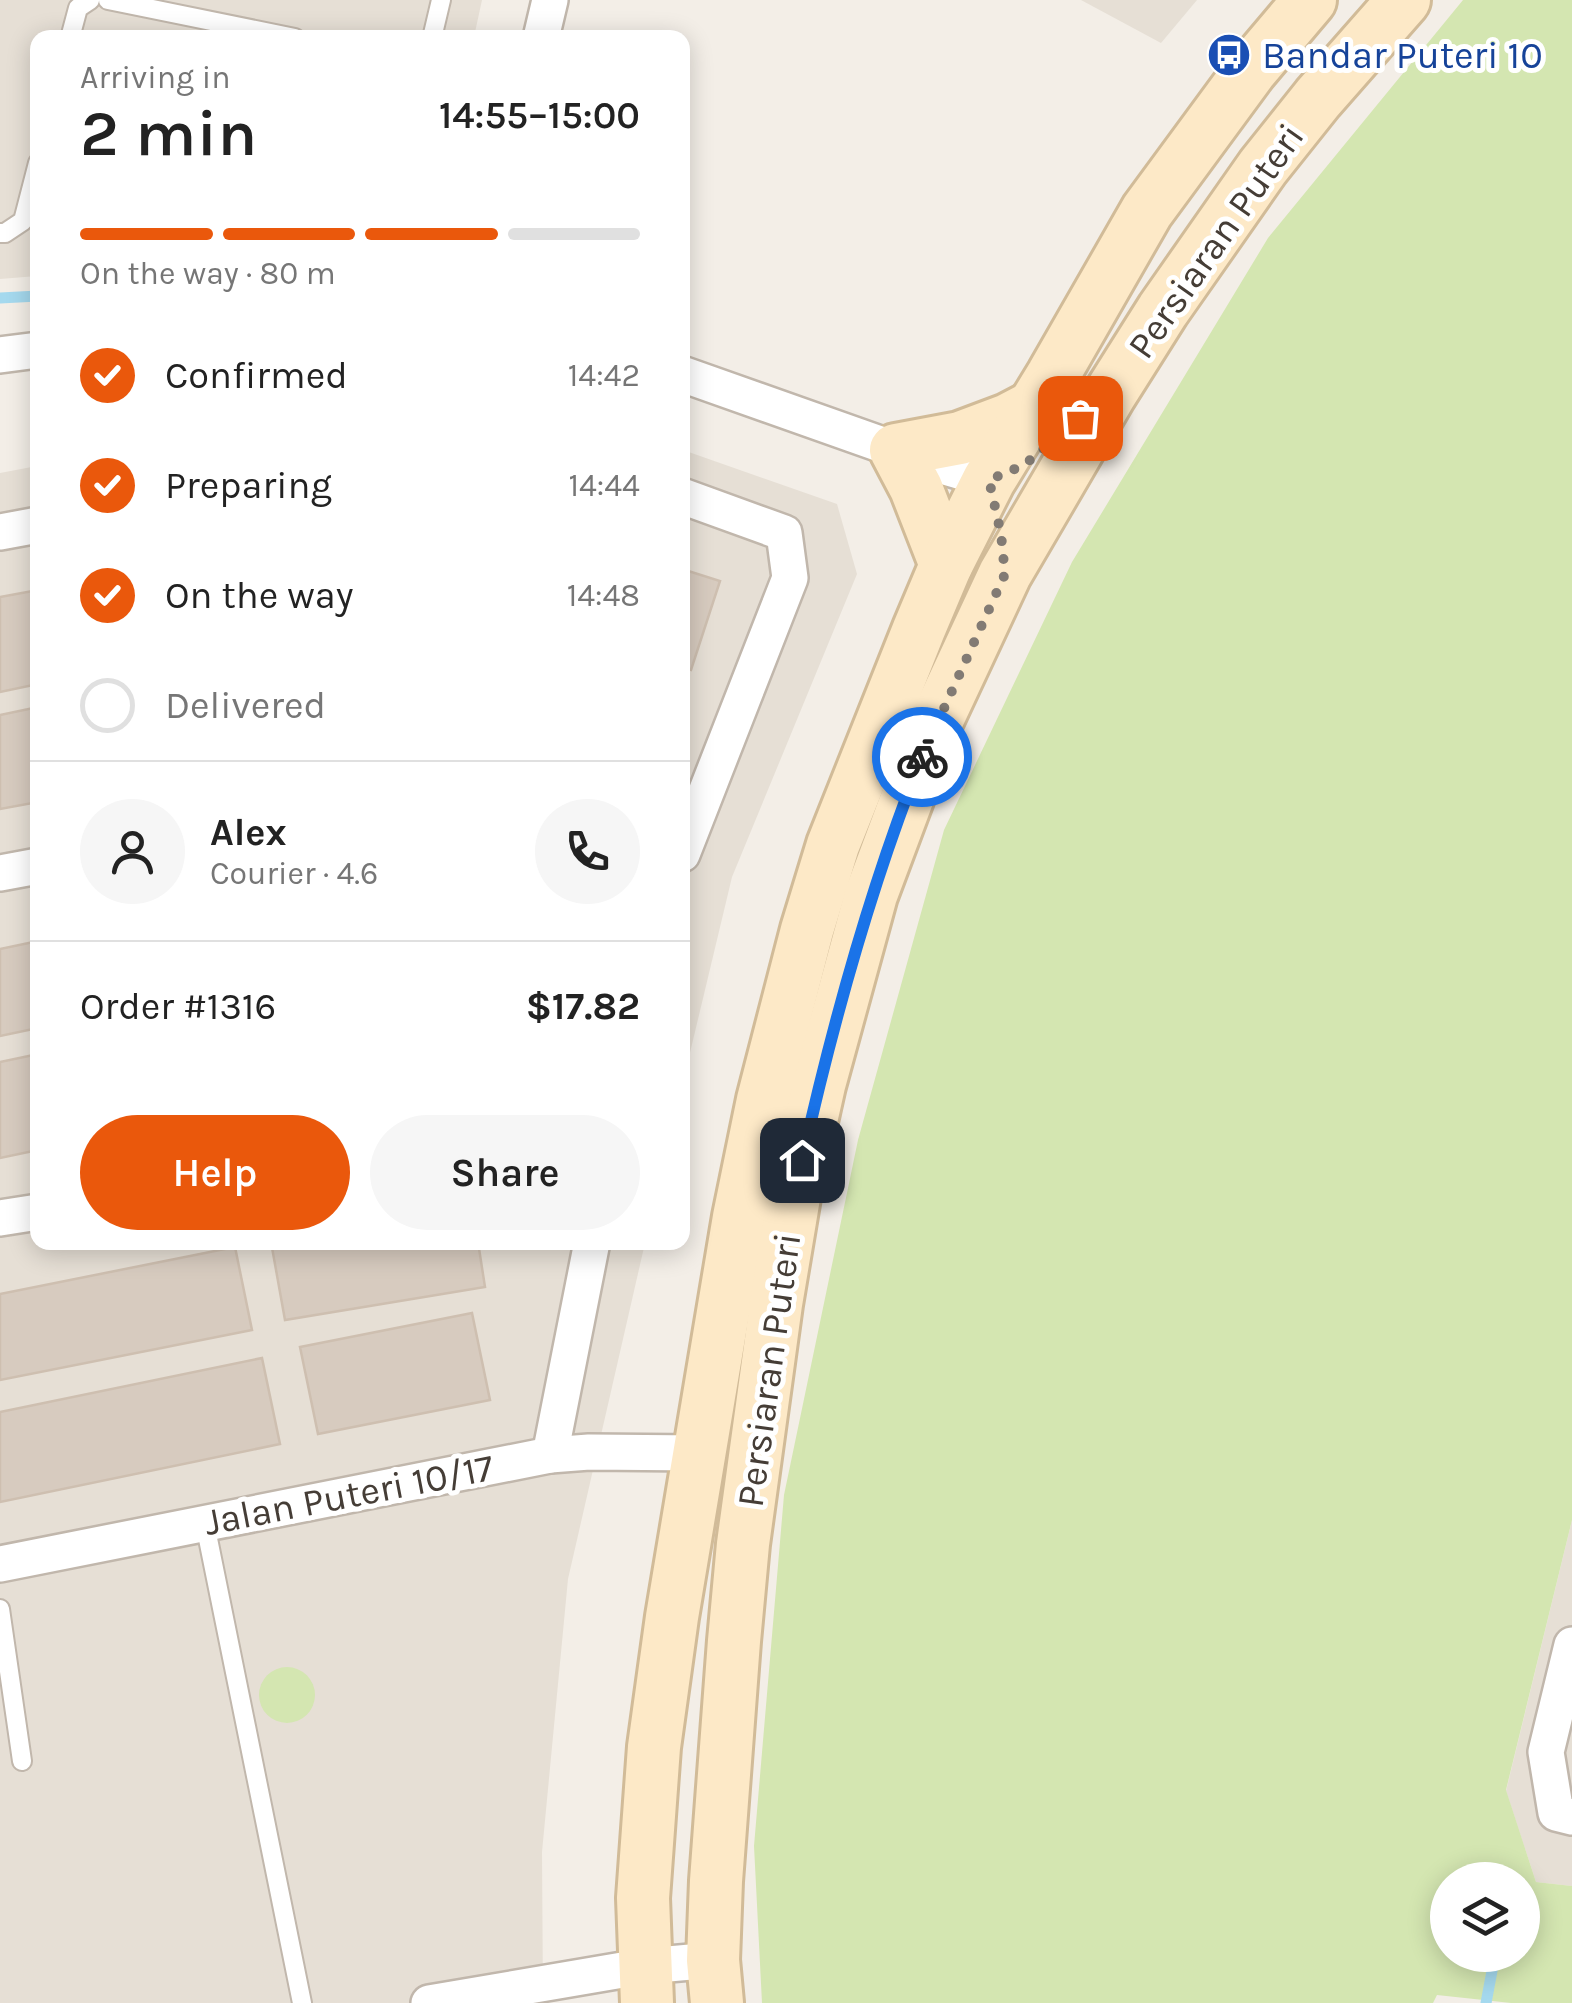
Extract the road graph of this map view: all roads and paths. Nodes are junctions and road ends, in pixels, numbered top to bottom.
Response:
1 (90, 0) edge
2 (108, 0) edge
3 (441, 0) edge
4 (550, 0) edge
5 (1310, 0) edge
6 (1404, 0) edge
7 (72, 30) edge
8 (256, 30) edge
9 (434, 30) edge
10 (543, 30) edge
11 (30, 192) edge
12 (0, 233) edge
13 (30, 351) edge
14 (0, 355) edge
15 (690, 377) edge
16 (1110, 394) junction
17 (1033, 407) junction
18 (896, 450) junction
19 (989, 480) junction
20 (690, 499) edge
21 (30, 526) edge
22 (0, 532) edge
23 (946, 565) junction
24 (1005, 574) junction
25 (690, 830) edge
26 (30, 867) edge
27 (0, 873) edge
28 (30, 1213) edge
29 (0, 1218) edge
30 (590, 1250) edge
31 (700, 1453) junction
32 (550, 1455) junction
33 (204, 1524) junction
34 (0, 1564) edge
35 (0, 1609) edge
36 (1572, 1644) edge
37 (22, 1761) dead end
38 (1572, 1817) edge
39 (715, 1981) edge
40 (647, 1984) edge
41 (492, 1998) edge
42 (302, 2003) edge
43 (428, 2003) edge

1 - 7 lane
2 - 8 lane
3 - 9 lane
4 - 10 street
5 - 17 main road, Persiaran Puteri
6 - 16 main road, Persiaran Puteri
11 - 12 lane
13 - 14 street
15 - 18 street
16 - 19 main road
16 - 24 main road, Persiaran Puteri
17 - 18 main road
17 - 19 main road, Persiaran Puteri
18 - 19 street
18 - 23 main road
19 - 23 main road, Persiaran Puteri
19 - 24 main road
20 - 25 street
21 - 22 street
23 - 31 main road, Persiaran Puteri
24 - 39 main road, Persiaran Puteri
26 - 27 street
28 - 29 street
30 - 32 street
31 - 32 street, Jalan Puteri 10/17
31 - 40 main road, Persiaran Puteri
32 - 33 street, Jalan Puteri 10/17
33 - 34 street, Jalan Puteri 10/17
33 - 42 lane
35 - 37 lane
36 - 38 street
39 - 40 street
40 - 41 street
41 - 43 street

